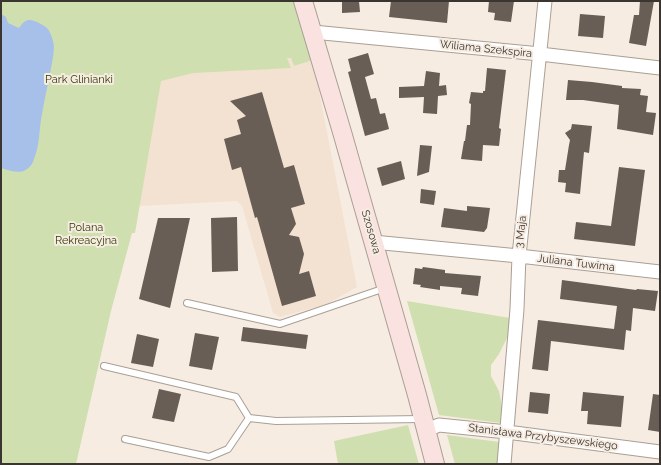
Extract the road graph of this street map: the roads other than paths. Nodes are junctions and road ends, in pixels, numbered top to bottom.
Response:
1 (303, 1) edge
2 (546, 1) edge
3 (313, 32) junction
4 (540, 54) junction
5 (660, 68) edge
6 (373, 242) junction
7 (519, 256) junction
8 (660, 272) edge
9 (386, 287) junction
10 (187, 303) dead end
11 (104, 366) dead end
12 (249, 418) junction
13 (425, 424) junction
14 (507, 432) junction
15 (125, 439) dead end
16 (660, 452) edge
17 (435, 464) edge
18 (504, 464) edge

1 - 3 street, Szosowa
2 - 4 street, 3 Maja
3 - 4 street, Wiliama Szekspira
3 - 6 street, Szosowa
4 - 5 street, Wiliama Szekspira
4 - 7 street, 3 Maja
6 - 7 street, Juliana Tuwima
6 - 9 street, Szosowa
7 - 8 street, Juliana Tuwima
7 - 14 street, 3 Maja
9 - 10 lane
9 - 13 street, Szosowa
11 - 12 lane
12 - 13 lane
12 - 15 lane
13 - 14 street, Stanisława Przybyszewskiego
13 - 17 street, Szosowa
14 - 16 street, Stanisława Przybyszewskiego
14 - 18 street, 3 Maja

